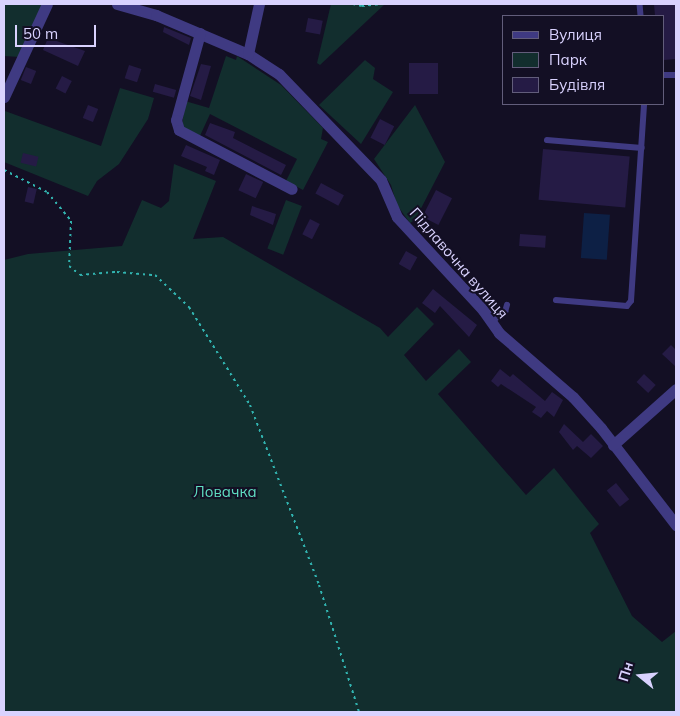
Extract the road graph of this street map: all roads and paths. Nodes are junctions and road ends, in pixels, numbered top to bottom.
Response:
1 (48, 4) edge
2 (117, 4) edge
3 (259, 4) edge
4 (353, 4) edge
5 (381, 4) edge
6 (200, 33) junction
7 (248, 54) junction
8 (4, 97) edge
9 (644, 105) edge
10 (547, 140) dead end
11 (642, 148) junction
12 (4, 170) edge
13 (292, 189) dead end
14 (556, 300) dead end
15 (507, 305) dead end
16 (492, 321) junction
17 (676, 389) edge
18 (613, 445) junction
19 (676, 525) edge
20 (359, 712) edge

1 - 8 street
2 - 6 street, Підлавочна вулиця
3 - 7 street
4 - 5 path
6 - 7 street, Підлавочна вулиця
6 - 13 street
7 - 16 street, Підлавочна вулиця
9 - 11 lane
10 - 11 lane
11 - 14 lane
12 - 20 path
15 - 16 lane
16 - 18 street, Підлавочна вулиця
17 - 18 street
18 - 19 street, Підлавочна вулиця

